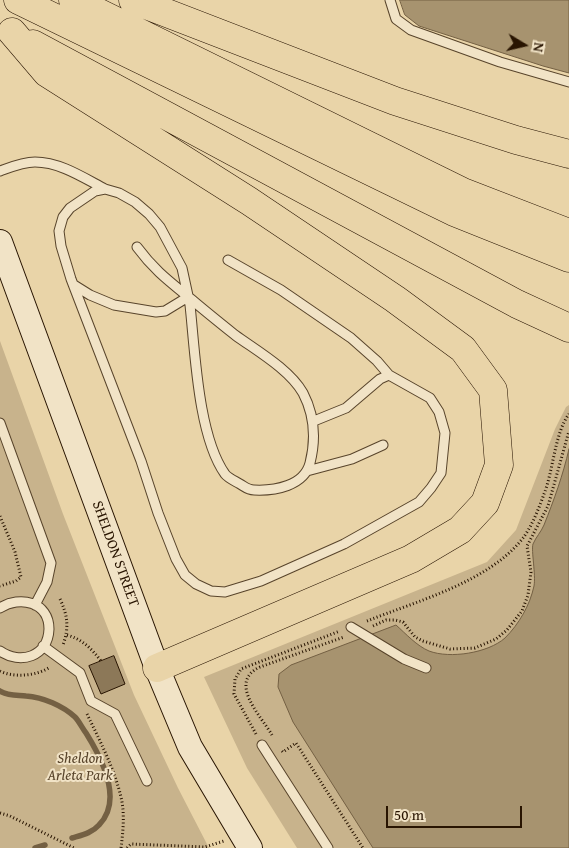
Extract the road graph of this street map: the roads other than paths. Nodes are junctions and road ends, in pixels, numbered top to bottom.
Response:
1 (18, 0) edge
2 (73, 0) edge
3 (133, 0) edge
4 (390, 0) edge
5 (6, 29) edge
6 (569, 82) edge
7 (569, 154) edge
8 (0, 171) edge
9 (106, 189) junction
10 (569, 233) edge
11 (1, 244) edge
12 (137, 247) dead end
13 (569, 258) edge
14 (228, 260) dead end
15 (74, 285) junction
16 (188, 297) junction
17 (569, 328) edge
18 (389, 375) junction
19 (314, 420) junction
20 (0, 423) edge
21 (383, 445) dead end
22 (308, 472) junction
23 (35, 605) junction
24 (0, 608) edge
25 (351, 627) road end
26 (43, 646) junction
27 (0, 651) edge
28 (157, 668) junction
29 (426, 668) dead end
30 (262, 745) road end
31 (147, 781) dead end
32 (246, 842) edge
33 (328, 848) edge

1 - 13 highway
2 - 10 highway
3 - 7 highway
4 - 6 lane
5 - 17 highway
5 - 28 highway
8 - 9 lane
9 - 15 lane
9 - 16 lane
11 - 28 main road, SHELDON STREET
12 - 16 lane
14 - 18 lane
15 - 16 lane
15 - 18 lane
16 - 19 lane
16 - 22 lane
18 - 19 lane
19 - 22 lane
20 - 23 lane
21 - 22 lane
23 - 24 lane
23 - 26 lane
25 - 29 lane
26 - 27 lane
26 - 31 lane
28 - 32 main road, SHELDON STREET
30 - 33 lane

